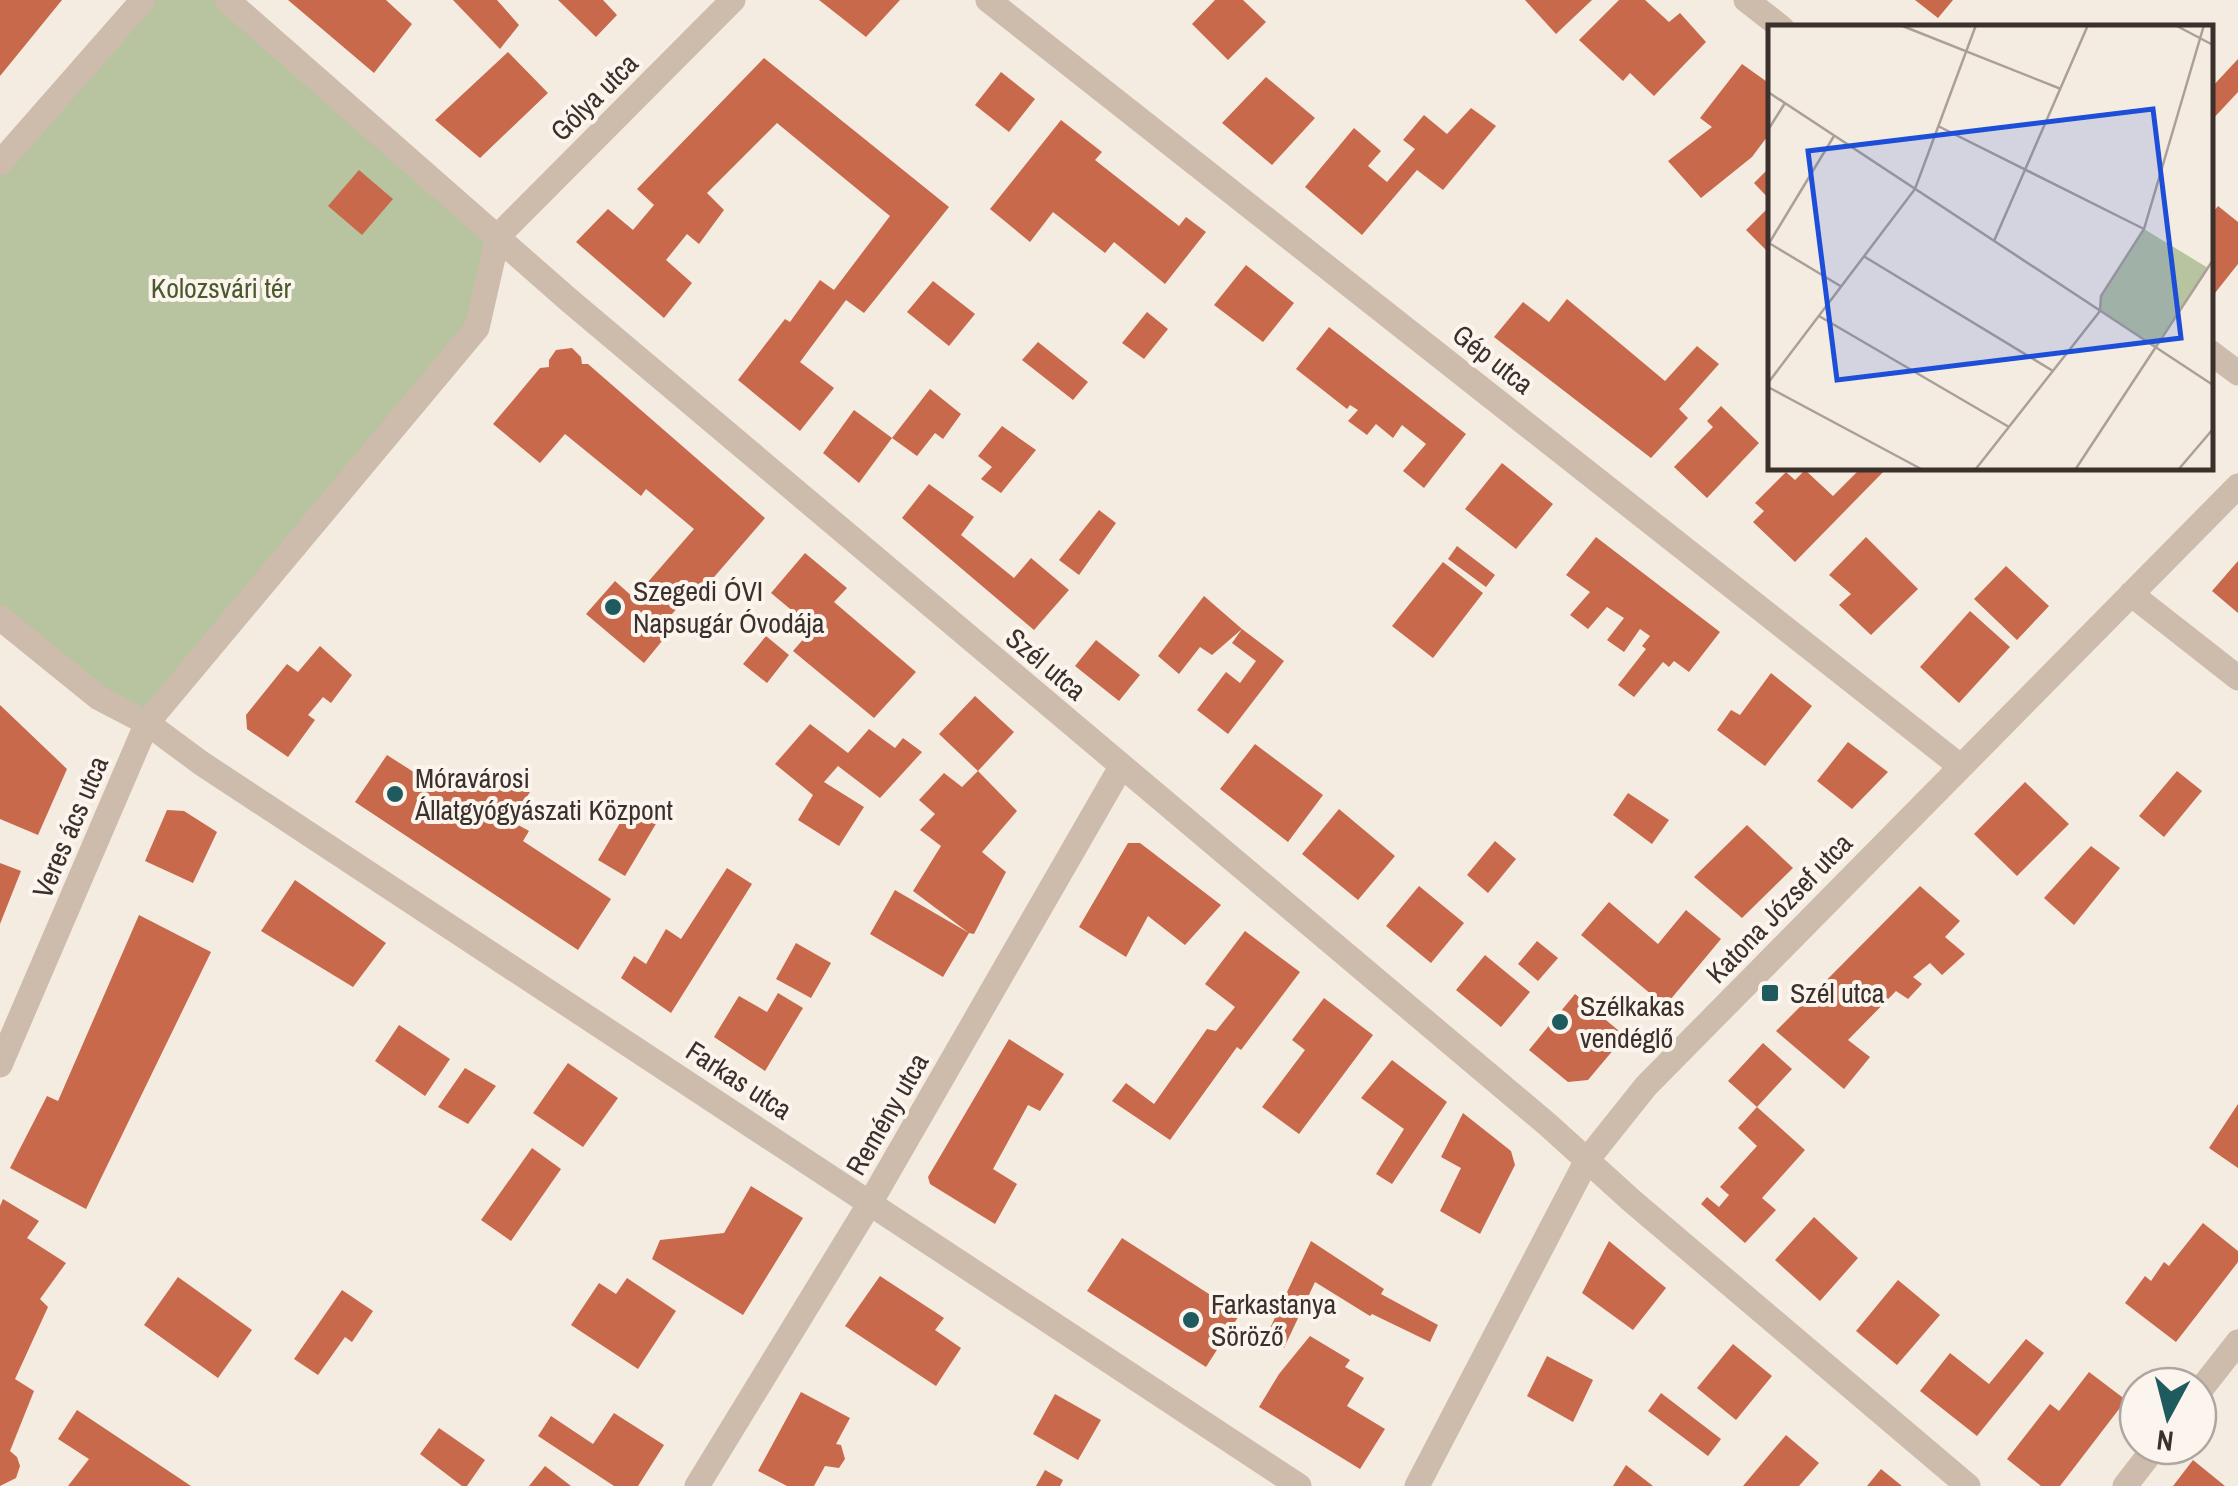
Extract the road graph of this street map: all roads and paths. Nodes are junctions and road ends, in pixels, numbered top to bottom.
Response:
1 (142, 0) edge
2 (227, 0) edge
3 (733, 0) edge
4 (988, 0) edge
5 (1746, 0) edge
6 (1778, 25) edge
7 (0, 163) edge
8 (498, 236) junction
9 (2213, 354) edge
10 (2238, 373) edge
11 (2238, 486) edge
12 (2131, 594) junction
13 (0, 618) edge
14 (2238, 678) edge
15 (147, 723) junction
16 (1960, 766) junction
17 (1122, 767) junction
18 (0, 1066) edge
19 (1587, 1160) junction
20 (870, 1202) junction
21 (2238, 1342) edge
22 (2218, 1368) edge
23 (2140, 1466) edge
24 (696, 1486) edge
25 (1299, 1486) edge
26 (1417, 1486) edge
27 (1968, 1486) edge
28 (2125, 1486) edge

1 - 7 street
2 - 8 street
3 - 8 street, Gólya utca
4 - 16 street, Gép utca
5 - 6 street
8 - 15 street
8 - 17 street, Szél utca
9 - 10 street
11 - 12 street, Katona József utca
12 - 14 street
12 - 16 street, Katona József utca
13 - 15 street
15 - 18 street, Veres ács utca
15 - 20 street, Farkas utca
16 - 19 street, Katona József utca
17 - 19 street, Szél utca
17 - 20 street, Remény utca
19 - 26 street, Katona József utca
19 - 27 street, Szél utca
20 - 24 street, Remény utca
20 - 25 street, Farkas utca
21 - 22 street
23 - 28 street

